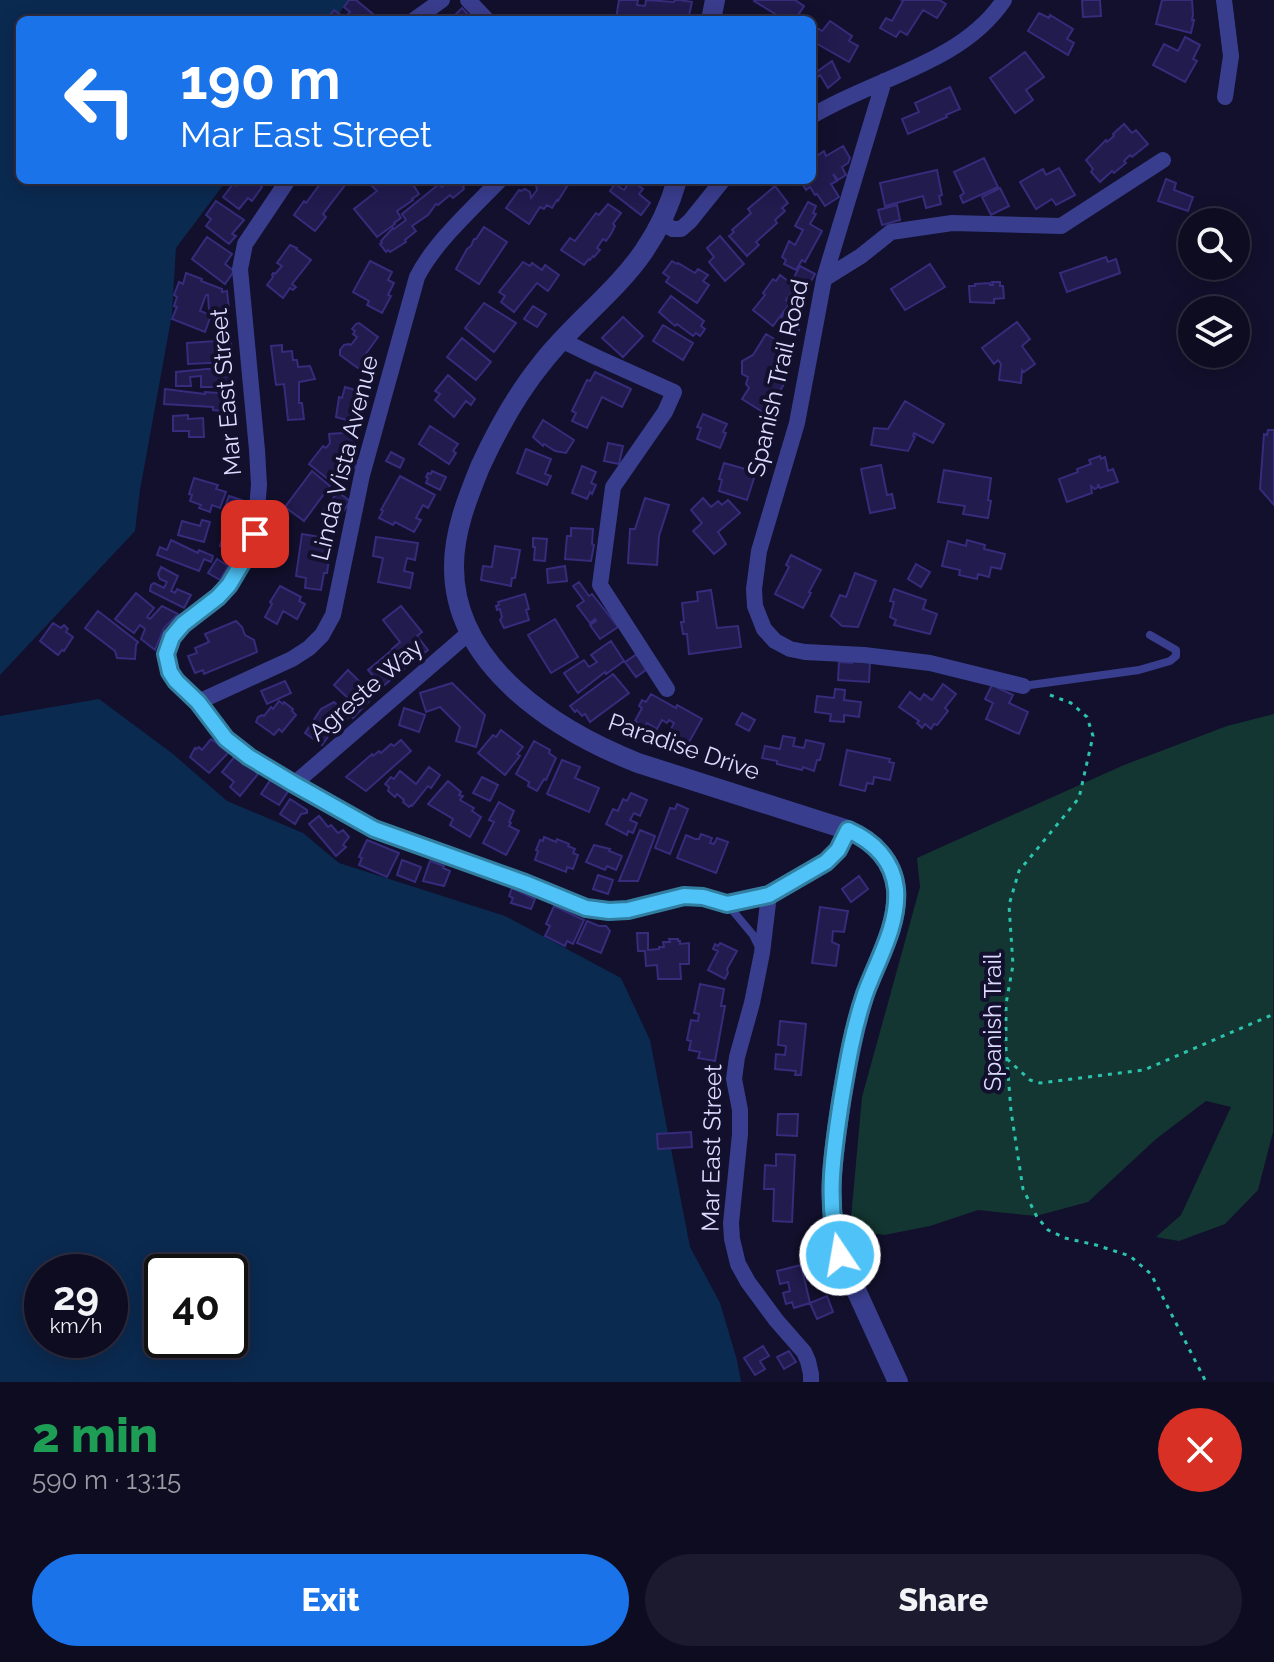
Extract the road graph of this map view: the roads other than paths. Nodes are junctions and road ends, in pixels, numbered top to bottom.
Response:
1 (442, 0) edge
2 (468, 0) edge
3 (1004, 0) edge
4 (1224, 0) edge
5 (420, 16) edge
6 (483, 16) edge
7 (884, 81) junction
8 (1225, 97) dead end
9 (816, 114) edge
10 (1163, 160) dead end
11 (285, 184) edge
12 (496, 184) edge
13 (676, 184) edge
14 (720, 184) edge
15 (661, 223) junction
16 (824, 279) junction
17 (561, 340) junction
18 (470, 632) junction
19 (1150, 635) dead end
20 (1023, 686) joint
21 (667, 689) dead end
22 (198, 702) junction
23 (294, 784) junction
24 (848, 830) junction
25 (769, 895) junction
26 (727, 904) junction
27 (762, 953) junction
28 (811, 1382) edge
29 (898, 1382) edge

1 - 5 street
2 - 6 street
3 - 7 street
4 - 8 street
7 - 9 street
7 - 16 street, Spanish Trail Road
10 - 16 street
11 - 22 street, Mar East Street
12 - 22 street, Linda Vista Avenue
13 - 15 street, Paradise Drive
14 - 15 street
15 - 17 street, Paradise Drive
16 - 20 street, Spanish Trail Road
17 - 18 street, Paradise Drive
17 - 21 street
18 - 23 street, Agreste Way
18 - 24 street, Paradise Drive
19 - 20 lane
22 - 23 street, Mar East Street
23 - 26 street, Mar East Street
24 - 25 street, Mar East Street
24 - 29 street, Paradise Drive
25 - 26 street, Mar East Street
25 - 27 street, Mar East Street
26 - 27 lane
27 - 28 street, Mar East Street

